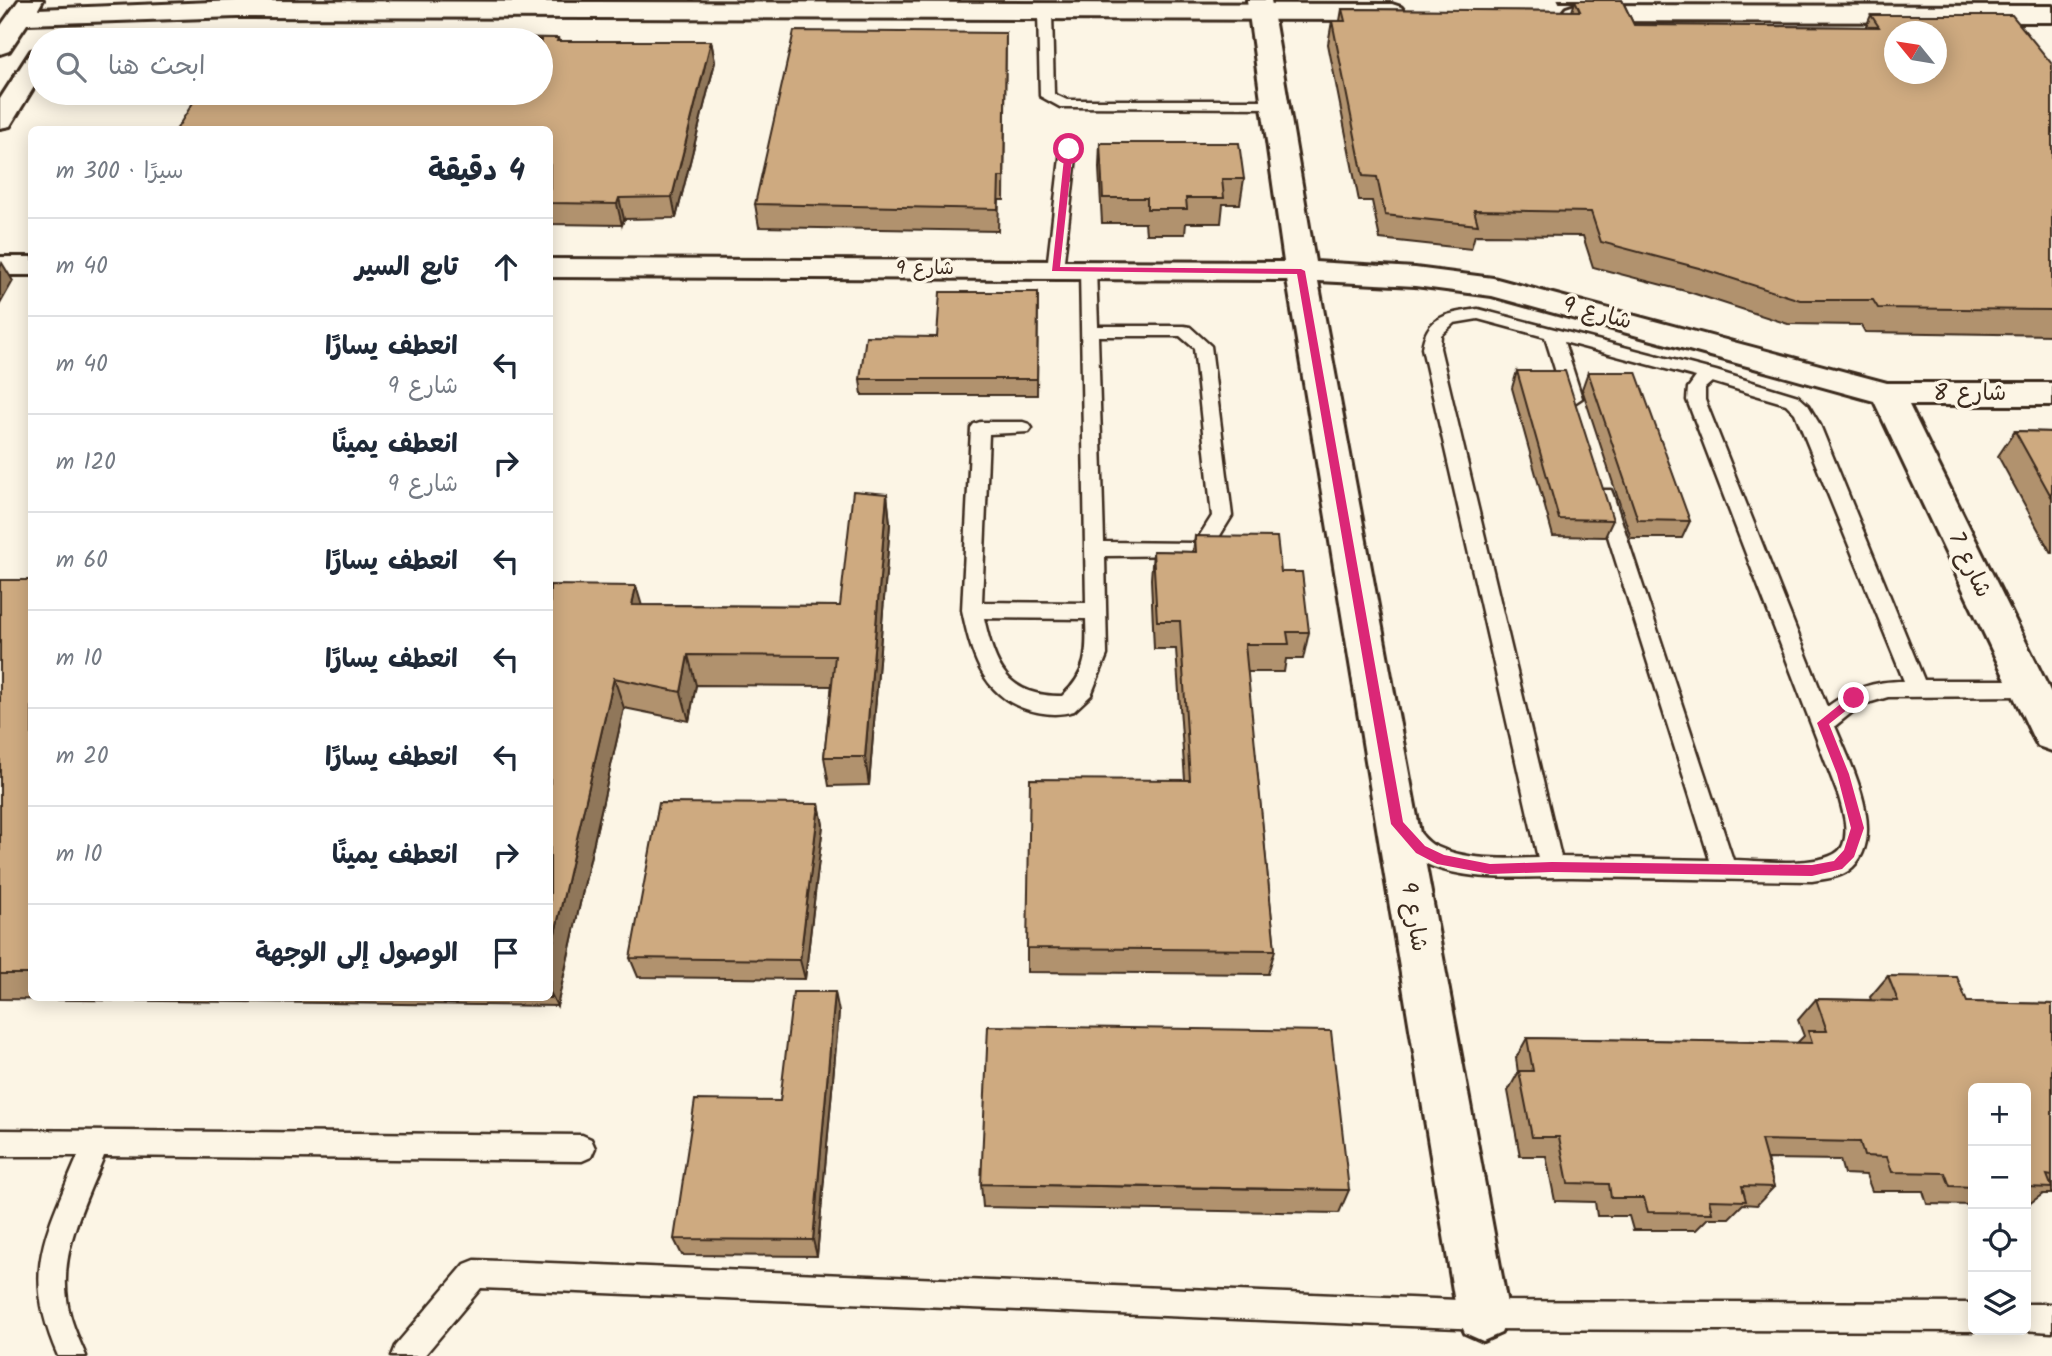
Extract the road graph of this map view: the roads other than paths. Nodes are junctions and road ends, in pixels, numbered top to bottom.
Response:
1 (1259, 6) edge
2 (71, 7) edge
3 (25, 8) edge
4 (1045, 12) junction
5 (1411, 13) edge
6 (1550, 13) edge
7 (2052, 14) edge
8 (58, 28) edge
9 (0, 46) edge
10 (28, 76) edge
11 (1276, 104) junction
12 (0, 120) edge
13 (1069, 149) dead end
14 (0, 266) edge
15 (28, 266) edge
16 (553, 268) edge
17 (1055, 269) junction
18 (1088, 269) junction
19 (1301, 271) junction
20 (1090, 331) junction
21 (1552, 333) junction
22 (1710, 375) junction
23 (1887, 394) junction
24 (2052, 394) edge
25 (1577, 412) edge
26 (1023, 428) dead end
27 (1598, 477) edge
28 (1094, 549) junction
29 (972, 610) junction
30 (1098, 611) junction
31 (1917, 688) junction
32 (2028, 688) junction
33 (1823, 723) junction
34 (2052, 736) edge
35 (1397, 824) junction
36 (1552, 867) junction
37 (1725, 870) junction
38 (0, 1143) edge
39 (95, 1146) junction
40 (582, 1148) dead end
41 (1483, 1315) junction
42 (1968, 1317) edge
43 (2031, 1318) edge
44 (2052, 1318) edge
45 (72, 1356) edge
46 (405, 1356) edge

1 - 4 street
1 - 5 street
1 - 11 street, شارع 9
2 - 3 street
2 - 4 street
2 - 8 street
3 - 9 street
4 - 11 lane
6 - 7 street
10 - 12 street
11 - 19 street, شارع 9
13 - 17 lane
14 - 15 street
16 - 17 street, شارع 9
17 - 18 street, شارع 9
18 - 19 street, شارع 9
18 - 20 lane
19 - 23 street, شارع 9
19 - 35 street, شارع 9
20 - 28 lane
20 - 28 lane
21 - 22 lane
21 - 25 lane
21 - 36 lane
22 - 31 lane
22 - 33 lane
23 - 24 street, شارع 8
23 - 32 street, شارع 7
26 - 29 lane
27 - 37 lane
28 - 30 lane
29 - 30 lane
29 - 30 lane
31 - 32 lane
31 - 33 lane
32 - 34 street, شارع 7
33 - 37 lane
35 - 36 lane
35 - 41 street, شارع 9
36 - 37 lane
38 - 39 lane
39 - 40 lane
39 - 45 lane
41 - 42 lane
41 - 46 lane
43 - 44 lane

